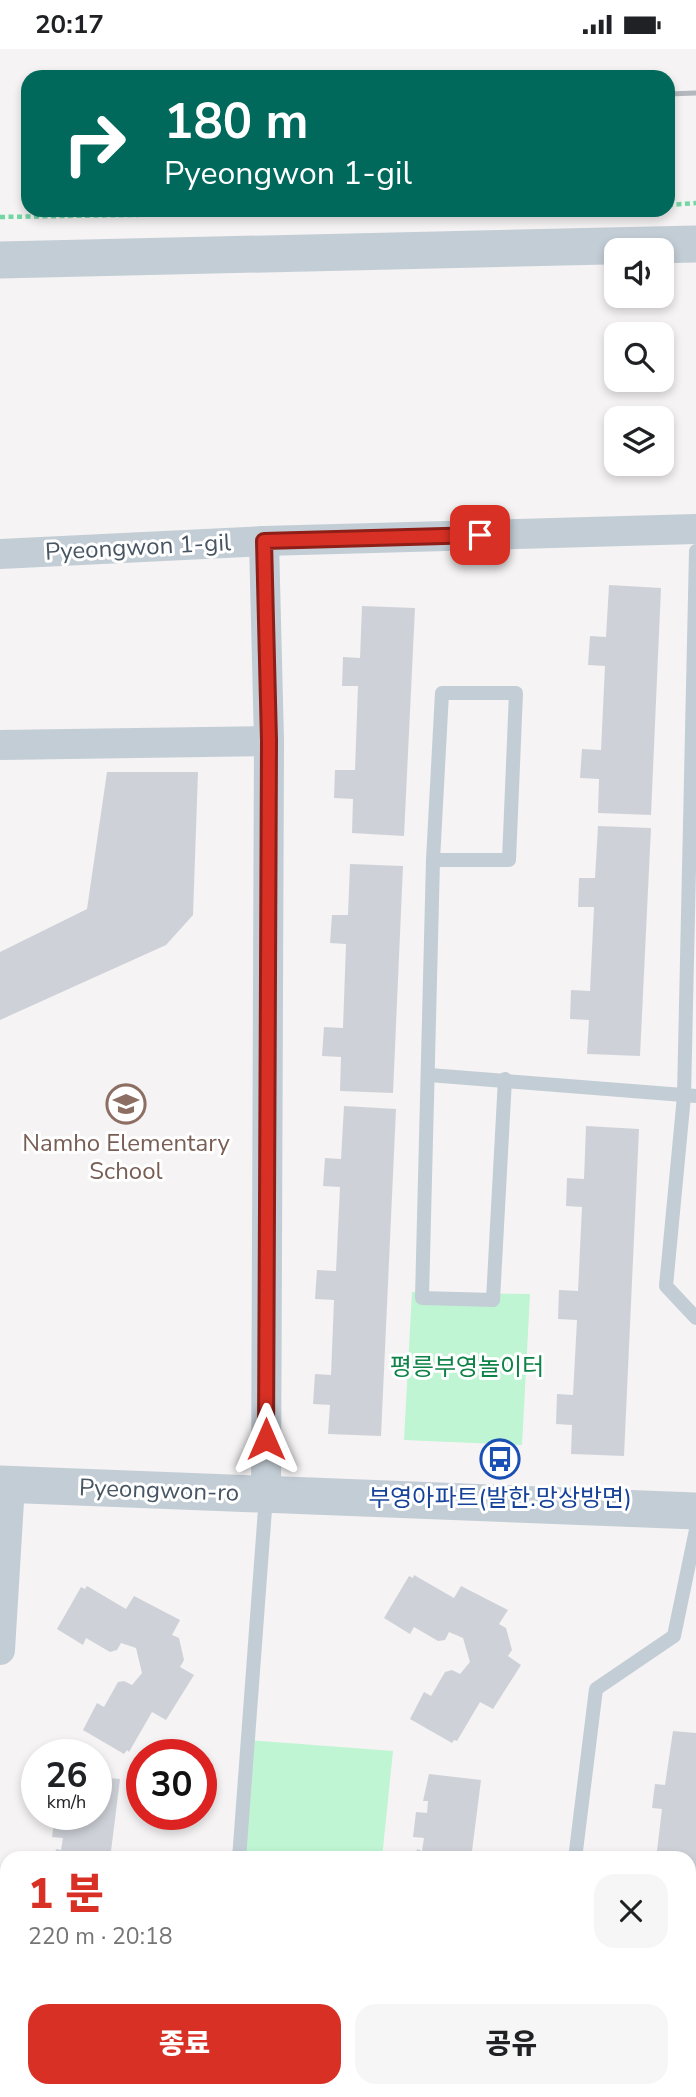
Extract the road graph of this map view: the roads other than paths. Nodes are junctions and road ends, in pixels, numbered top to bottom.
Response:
1 (696, 244) edge
2 (0, 260) edge
3 (696, 529) edge
4 (264, 541) junction
5 (696, 551) edge
6 (0, 554) edge
7 (694, 724) edge
8 (269, 741) junction
9 (0, 745) edge
10 (433, 860) junction
11 (693, 872) edge
12 (429, 1075) junction
13 (505, 1079) junction
14 (690, 1096) edge
15 (696, 1318) edge
16 (5, 1484) edge
17 (266, 1495) junction
18 (696, 1511) edge
19 (696, 1530) edge
20 (0, 1650) edge
21 (240, 1851) edge
22 (576, 1851) edge

1 - 2 street
3 - 4 street, Pyeongwon 1-gil
4 - 6 street, Pyeongwon 1-gil
4 - 8 street
5 - 7 lane
7 - 11 lane
8 - 9 street
8 - 17 street
10 - 10 lane
10 - 12 lane
11 - 14 lane
12 - 13 lane
12 - 13 lane
13 - 14 lane
14 - 15 lane
16 - 17 street, Pyeongwon-ro
16 - 20 street
17 - 18 street, Pyeongwon-ro
17 - 21 lane
19 - 22 lane

